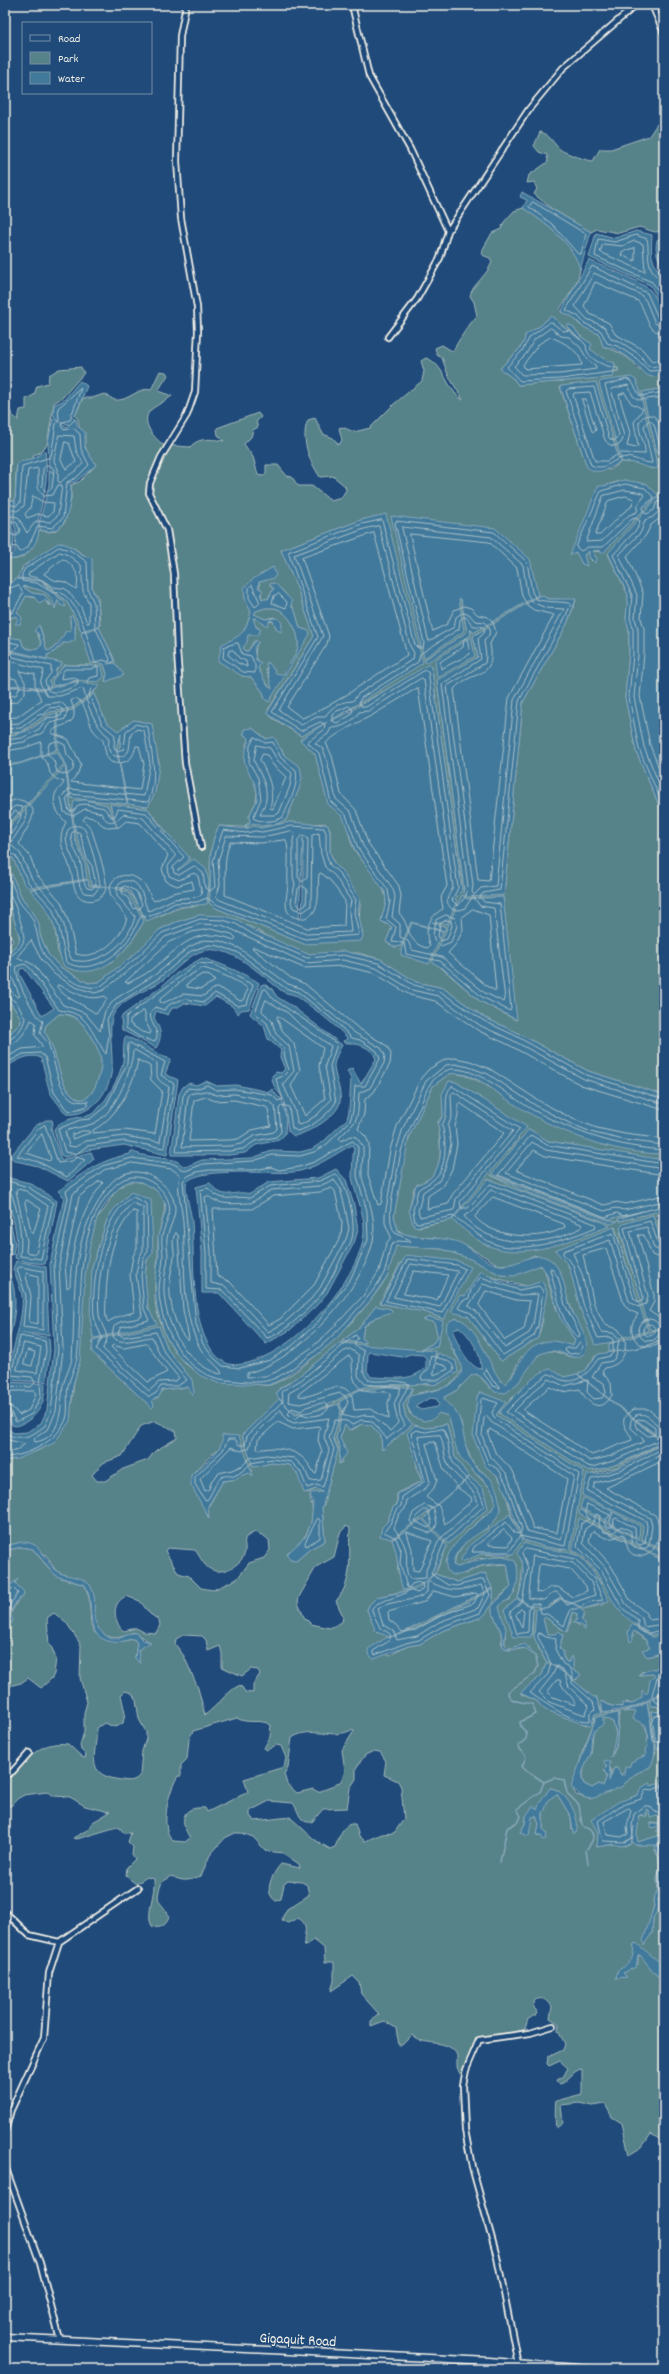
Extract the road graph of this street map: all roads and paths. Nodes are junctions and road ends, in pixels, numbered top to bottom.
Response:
1 (186, 5) edge
2 (352, 5) edge
3 (636, 5) edge
4 (652, 5) edge
5 (664, 33) edge
6 (448, 231) junction
7 (388, 337) dead end
8 (201, 847) dead end
9 (29, 1753) dead end
10 (5, 1776) edge
11 (138, 1888) dead end
12 (5, 1912) edge
13 (59, 1942) junction
14 (553, 2026) dead end
15 (5, 2131) edge
16 (5, 2166) edge
17 (5, 2337) edge
18 (60, 2340) junction
19 (518, 2366) edge
20 (588, 2369) edge

1 - 8 street
2 - 6 street
3 - 6 street
4 - 5 street
6 - 7 street
9 - 10 street
11 - 13 street
12 - 13 street
13 - 15 street
14 - 19 street
16 - 18 street
17 - 18 main road, Gigaquit Road
18 - 19 main road, Gigaquit Road
19 - 20 main road, Gigaquit Road

